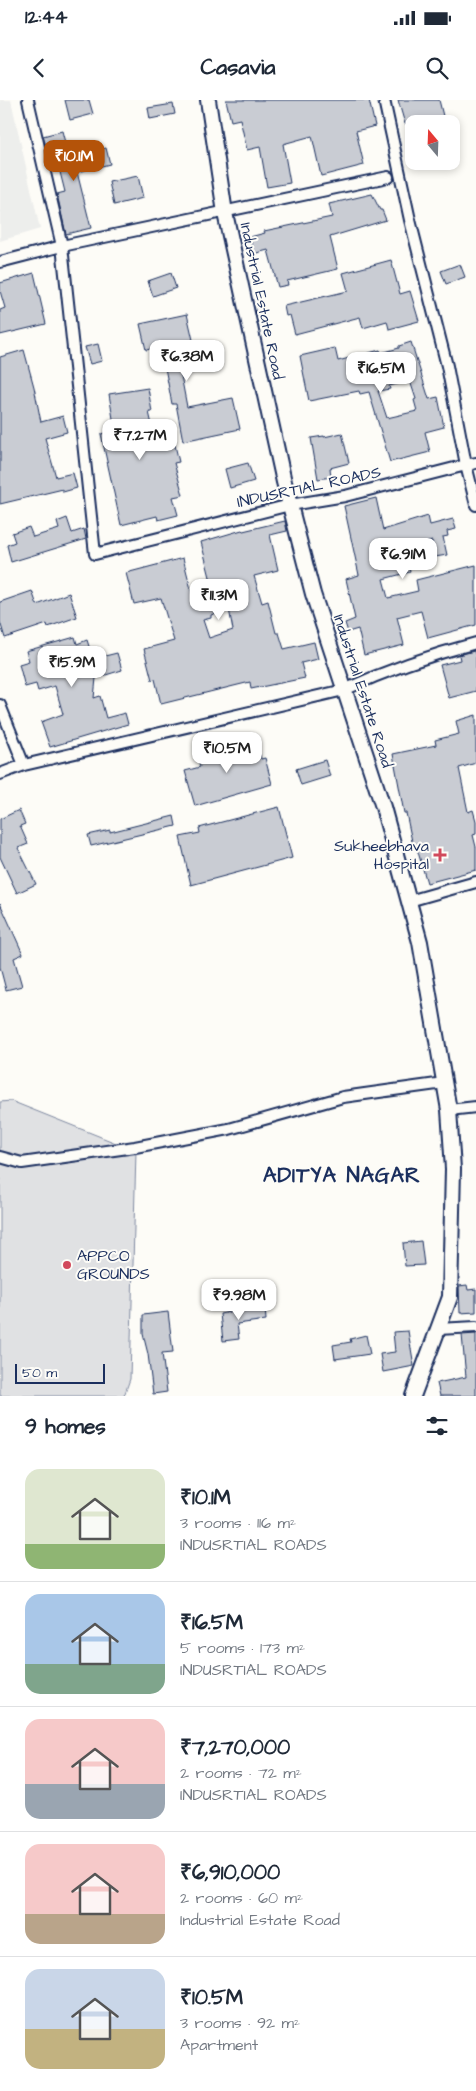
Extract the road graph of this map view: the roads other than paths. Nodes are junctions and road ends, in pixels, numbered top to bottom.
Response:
1 (28, 100) edge
2 (208, 100) edge
3 (384, 100) edge
4 (388, 177) dead end
5 (225, 213) junction
6 (62, 246) junction
7 (0, 262) edge
8 (471, 464) edge
9 (290, 505) junction
10 (476, 505) edge
11 (476, 643) edge
12 (344, 690) junction
13 (0, 705) edge
14 (24, 765) junction
15 (0, 774) edge
16 (476, 882) edge
17 (409, 902) junction
18 (444, 1083) junction
19 (476, 1108) edge
20 (449, 1110) junction
21 (0, 1157) edge
22 (476, 1327) edge
23 (438, 1330) junction
24 (413, 1396) edge

1 - 6 street
2 - 5 main road, Industrial Estate Road
3 - 8 street
4 - 5 street
5 - 6 street
5 - 9 main road, Industrial Estate Road
6 - 7 street
6 - 9 street, INDUSRTIAL ROADS
8 - 9 street, INDUSRTIAL ROADS
8 - 10 street
9 - 12 main road, Industrial Estate Road
11 - 12 street
12 - 14 street
12 - 17 main road, Industrial Estate Road
13 - 14 street
14 - 15 street
16 - 17 street
17 - 18 main road, Industrial Estate Road
18 - 20 main road, Industrial Estate Road
18 - 21 street
19 - 20 street
20 - 23 main road, Industrial Estate Road
22 - 23 street
23 - 24 main road, Industrial Estate Road

